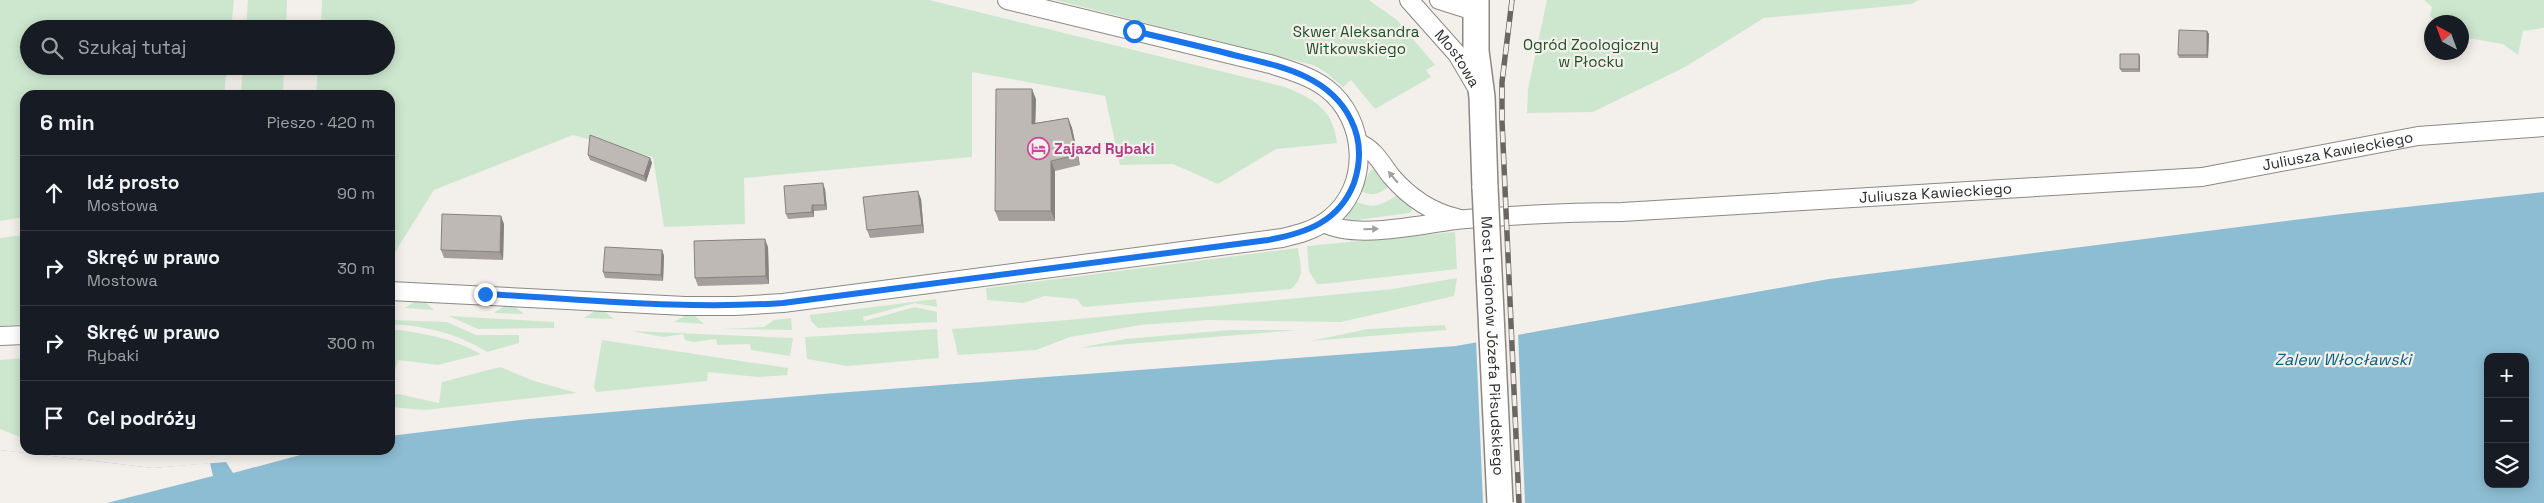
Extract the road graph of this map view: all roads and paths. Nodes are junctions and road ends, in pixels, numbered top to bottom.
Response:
1 (1007, 0) edge
2 (1409, 0) edge
3 (1439, 0) edge
4 (1475, 5) edge
5 (1482, 96) junction
6 (2544, 127) edge
7 (1359, 143) junction
8 (1485, 188) joint
9 (1462, 219) junction
10 (1324, 223) junction
11 (395, 291) edge
12 (20, 335) edge
13 (0, 336) edge
14 (1500, 503) edge

1 - 7 street
2 - 5 street, Mostowa
3 - 4 street, Mostowa
4 - 5 main road, Mostowa
5 - 8 main road, Mostowa
6 - 9 street, Juliusza Kawieckiego
9 -> 7 street
7 - 10 street
8 - 14 main road, Most Legionów Józefa Piłsudskiego, bridge
10 -> 9 street, Juliusza Kawieckiego
10 - 11 street
12 - 13 street

